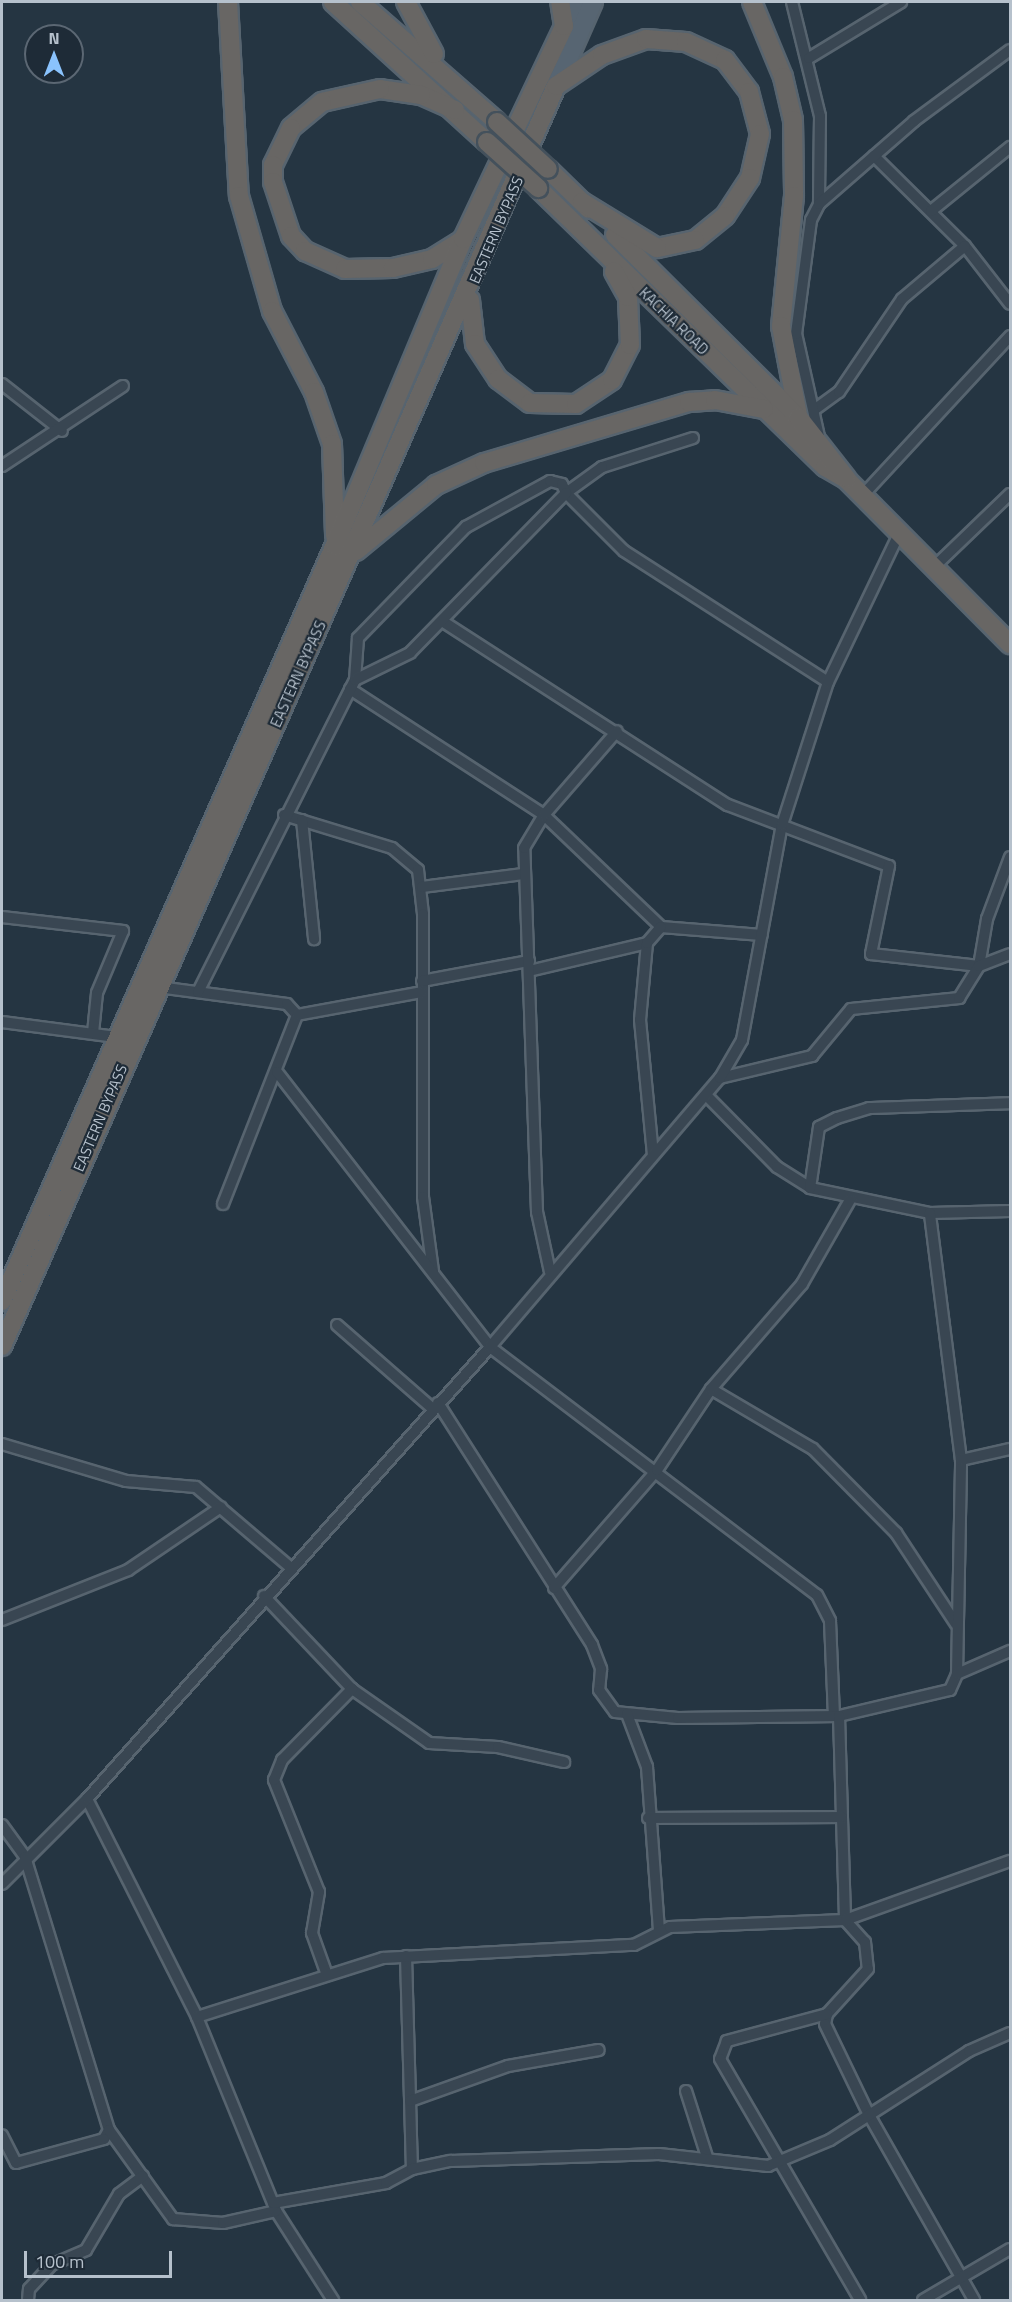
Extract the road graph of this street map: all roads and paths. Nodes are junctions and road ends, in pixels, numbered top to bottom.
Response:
1 (228, 2) edge
2 (333, 2) edge
3 (360, 2) edge
4 (406, 2) edge
5 (560, 2) edge
6 (574, 2) edge
7 (593, 2) edge
8 (752, 2) edge
9 (792, 2) edge
10 (901, 2) edge
11 (564, 26) junction
12 (1011, 50) edge
13 (809, 58) junction
14 (447, 73) junction
15 (556, 86) junction
16 (455, 110) junction
17 (1011, 147) edge
18 (874, 156) junction
19 (582, 202) junction
20 (819, 204) junction
21 (932, 211) junction
22 (463, 239) junction
23 (965, 246) junction
24 (605, 255) junction
25 (471, 291) junction
26 (1011, 304) edge
27 (1011, 336) edge
28 (2, 384) edge
29 (123, 386) dead end
30 (766, 410) junction
31 (806, 413) junction
32 (62, 431) junction
33 (693, 438) dead end
34 (2, 466) edge
35 (846, 479) junction
36 (566, 493) junction
37 (1011, 494) edge
38 (862, 496) junction
39 (898, 536) junction
40 (335, 544) junction
41 (350, 556) junction
42 (932, 569) junction
43 (442, 621) junction
44 (1009, 639) edge
45 (828, 682) junction
46 (352, 685) junction
47 (617, 731) junction
48 (284, 815) junction
49 (544, 815) junction
50 (302, 820) junction
51 (782, 825) junction
52 (1011, 857) edge
53 (523, 874) junction
54 (422, 887) junction
55 (2, 917) edge
56 (661, 927) junction
57 (762, 935) junction
58 (314, 939) dead end
59 (648, 943) junction
60 (1011, 954) edge
61 (529, 966) junction
62 (979, 966) junction
63 (422, 986) junction
64 (158, 987) junction
65 (198, 992) junction
66 (297, 1015) junction
67 (2, 1022) edge
68 (93, 1033) junction
69 (116, 1037) junction
70 (277, 1072) junction
71 (720, 1078) junction
72 (707, 1096) junction
73 (1011, 1103) edge
74 (653, 1155) junction
75 (810, 1188) junction
76 (850, 1200) junction
77 (223, 1204) dead end
78 (1011, 1211) edge
79 (930, 1213) junction
80 (550, 1272) junction
81 (434, 1274) junction
82 (2, 1301) edge
83 (337, 1324) dead end
84 (2, 1346) edge
85 (490, 1347) junction
86 (711, 1389) junction
87 (436, 1406) junction
88 (2, 1444) edge
89 (1011, 1449) edge
90 (961, 1460) junction
91 (657, 1470) junction
92 (221, 1507) junction
93 (290, 1567) junction
94 (554, 1588) junction
95 (264, 1596) junction
96 (2, 1620) edge
97 (957, 1624) junction
98 (1011, 1651) edge
99 (957, 1674) junction
100 (352, 1689) junction
101 (627, 1714) junction
102 (836, 1715) junction
103 (564, 1762) dead end
104 (87, 1800) junction
105 (842, 1817) junction
106 (648, 1818) junction
107 (2, 1825) edge
108 (25, 1857) junction
109 (1011, 1861) edge
110 (2, 1884) edge
111 (845, 1920) junction
112 (659, 1930) junction
113 (406, 1956) junction
114 (327, 1975) junction
115 (827, 2014) junction
116 (197, 2017) junction
117 (1011, 2033) edge
118 (599, 2050) dead end
119 (686, 2091) dead end
120 (410, 2101) junction
121 (869, 2115) junction
122 (109, 2130) junction
123 (2, 2135) edge
124 (707, 2157) junction
125 (779, 2163) junction
126 (412, 2169) junction
127 (143, 2176) junction
128 (274, 2207) junction
129 (1011, 2249) edge
130 (964, 2275) junction
131 (331, 2300) edge
132 (28, 2301) edge
133 (860, 2301) edge
134 (923, 2301) edge
135 (974, 2301) edge

1 - 40 highway
2 - 16 highway, KACHIA ROAD
3 - 14 highway
4 - 14 highway
5 - 11 highway
6 - 11 main road, EASTERN BYPASS
7 - 15 main road, EASTERN BYPASS
8 - 31 highway
9 - 13 street
10 - 13 street
11 - 22 highway, EASTERN BYPASS
12 - 18 street
13 - 20 street
14 - 19 highway, bridge
15 - 19 highway
15 - 25 highway, EASTERN BYPASS
16 - 22 highway
16 - 24 highway, KACHIA ROAD, bridge
17 - 21 street
18 - 20 street
18 - 21 street
19 - 31 highway
20 - 31 street
21 - 23 street
22 - 40 highway, EASTERN BYPASS
23 - 26 street
23 - 31 street
24 - 25 highway
24 - 30 highway, KACHIA ROAD
25 - 41 highway, EASTERN BYPASS
27 - 38 street
28 - 32 street
29 - 32 street
30 - 35 highway, KACHIA ROAD
30 - 41 highway
31 - 35 highway
32 - 34 street
33 - 36 street
35 - 38 highway, KACHIA ROAD
36 - 43 street
36 - 45 street
36 - 46 street
37 - 42 street
38 - 39 highway, KACHIA ROAD
39 - 42 highway, KACHIA ROAD
39 - 45 street
40 - 69 highway, EASTERN BYPASS
41 - 64 highway, EASTERN BYPASS
42 - 44 highway, KACHIA ROAD
43 - 46 street
43 - 47 street
45 - 51 street
46 - 48 street
46 - 49 street
47 - 49 street
47 - 51 street
48 - 50 street
48 - 65 street
49 - 53 street
49 - 56 street
50 - 54 street
50 - 58 street
51 - 57 street
51 - 62 street
52 - 62 street
53 - 54 street
53 - 61 street
54 - 63 street
55 - 68 street
56 - 57 street
56 - 59 street
57 - 71 street
59 - 61 street
59 - 74 street
60 - 62 street
61 - 63 street
61 - 80 street
62 - 71 street
63 - 66 street
63 - 81 street
64 - 65 street
64 - 84 highway, EASTERN BYPASS
65 - 66 street
66 - 70 street
67 - 68 street
68 - 69 street
69 - 82 highway, EASTERN BYPASS
70 - 77 street
70 - 81 street
71 - 72 street
72 - 74 street
72 - 75 street
73 - 75 street
74 - 80 street
75 - 76 street
76 - 79 street
76 - 86 street
78 - 79 street
79 - 90 street
80 - 85 street
81 - 85 street
83 - 87 street
85 - 87 street
85 - 91 street
86 - 91 street
86 - 97 street
87 - 93 street
87 - 94 street
88 - 92 street
89 - 90 street
90 - 97 street
91 - 94 street
91 - 102 street
92 - 93 street
92 - 96 street
93 - 95 street
94 - 101 street
95 - 100 street
95 - 104 street
97 - 99 street
98 - 99 street
99 - 102 street
100 - 103 street
100 - 114 street
101 - 102 street
101 - 106 street
102 - 105 street
104 - 108 street
104 - 116 street
105 - 106 street
105 - 111 street
106 - 112 street
107 - 108 street
108 - 110 street
108 - 122 street
109 - 111 street
111 - 112 street
111 - 115 street
112 - 113 street
113 - 114 street
113 - 120 street
114 - 116 street
115 - 121 street
115 - 125 street
116 - 128 street
117 - 121 street
118 - 120 street
119 - 124 street
120 - 126 street
121 - 125 street
121 - 130 street
122 - 123 street
122 - 127 street
124 - 125 street
124 - 126 street
125 - 133 street
126 - 128 street
127 - 128 street
127 - 132 street
128 - 131 street
129 - 130 street
130 - 134 street
130 - 135 street

